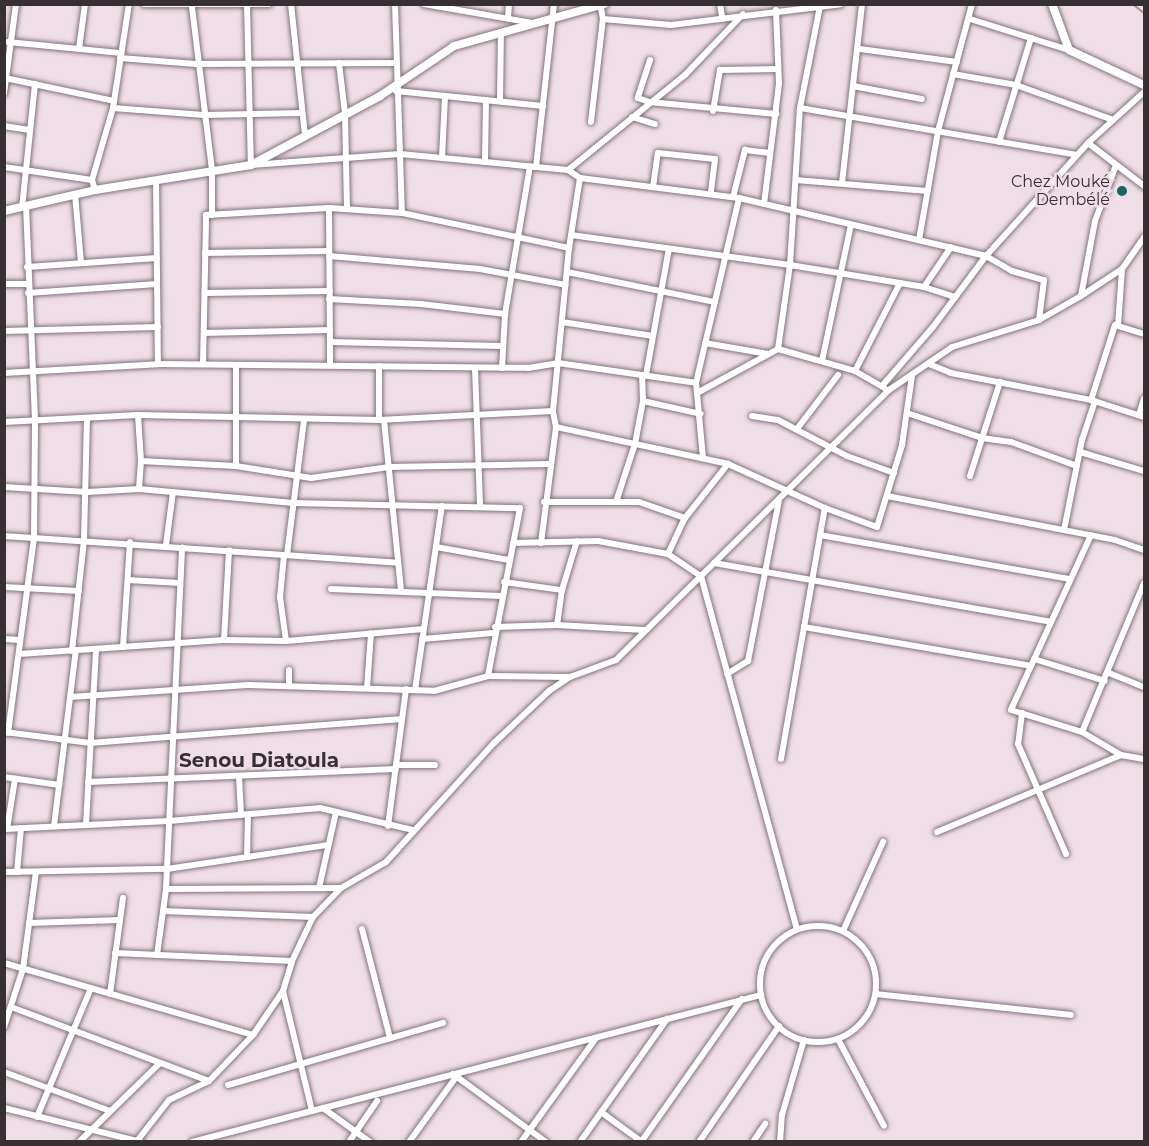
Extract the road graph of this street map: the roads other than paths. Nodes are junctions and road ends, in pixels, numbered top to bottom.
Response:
1 (16, 4) edge
2 (86, 4) edge
3 (129, 4) edge
4 (269, 4) edge
5 (291, 4) edge
6 (395, 4) edge
7 (424, 4) edge
8 (508, 4) edge
9 (554, 4) edge
10 (720, 4) edge
11 (862, 4) edge
12 (972, 4) edge
13 (1052, 4) edge
14 (148, 5) edge
15 (219, 5) edge
16 (247, 5) edge
17 (601, 5) edge
18 (836, 5) edge
19 (453, 6) edge
20 (820, 6) junction
21 (192, 7) junction
22 (786, 7) edge
23 (776, 10) junction
24 (743, 14) junction
25 (722, 17) junction
26 (508, 18) junction
27 (603, 19) junction
28 (970, 19) junction
29 (553, 21) junction
30 (533, 23) junction
31 (501, 32) junction
32 (7, 38) edge
33 (1031, 38) junction
34 (79, 49) junction
35 (860, 49) junction
36 (1069, 50) junction
37 (121, 55) junction
38 (650, 60) dead end
39 (957, 62) junction
40 (339, 63) junction
41 (396, 63) junction
42 (196, 64) junction
43 (249, 64) junction
44 (296, 64) junction
45 (778, 69) junction
46 (953, 74) junction
47 (5, 78) edge
48 (35, 84) junction
49 (1016, 85) junction
50 (1144, 85) edge
51 (853, 86) junction
52 (396, 87) junction
53 (5, 91) edge
54 (1144, 92) edge
55 (445, 96) junction
56 (922, 99) dead end
57 (486, 100) junction
58 (500, 101) junction
59 (649, 102) junction
60 (113, 105) junction
61 (543, 106) junction
62 (800, 108) junction
63 (713, 111) junction
64 (302, 113) junction
65 (345, 113) junction
66 (776, 114) junction
67 (204, 115) junction
68 (250, 115) junction
69 (848, 116) junction
70 (632, 117) junction
71 (1113, 120) junction
72 (591, 122) dead end
73 (655, 124) dead end
74 (4, 126) edge
75 (30, 130) junction
76 (938, 131) junction
77 (304, 135) junction
78 (999, 142) junction
79 (1088, 143) junction
80 (770, 153) junction
81 (400, 154) junction
82 (1077, 155) junction
83 (345, 156) junction
84 (442, 158) junction
85 (485, 162) junction
86 (251, 165) junction
87 (1116, 165) junction
88 (4, 167) edge
89 (533, 167) junction
90 (212, 170) junction
91 (568, 170) junction
92 (26, 171) junction
93 (580, 178) junction
94 (92, 180) junction
95 (156, 180) junction
96 (796, 180) junction
97 (842, 183) junction
98 (1144, 186) edge
99 (653, 187) junction
100 (94, 189) junction
101 (928, 191) junction
102 (75, 194) junction
103 (711, 194) junction
104 (736, 197) junction
105 (764, 204) junction
106 (24, 207) junction
107 (329, 208) junction
108 (347, 209) junction
109 (4, 211) edge
110 (794, 211) junction
111 (402, 213) junction
112 (212, 215) junction
113 (851, 225) junction
114 (571, 235) junction
115 (520, 236) junction
116 (1144, 237) edge
117 (919, 240) junction
118 (1141, 246) edge
119 (951, 247) junction
120 (569, 248) junction
121 (669, 249) junction
122 (205, 253) junction
123 (329, 254) junction
124 (986, 256) junction
125 (725, 257) junction
126 (157, 258) junction
127 (81, 263) junction
128 (790, 265) junction
129 (27, 267) junction
130 (1122, 269) junction
131 (567, 272) junction
132 (838, 274) junction
133 (512, 275) junction
134 (4, 284) edge
135 (28, 284) junction
136 (900, 284) junction
137 (157, 285) junction
138 (566, 285) junction
139 (924, 287) junction
140 (661, 290) junction
141 (330, 291) junction
142 (205, 292) junction
143 (28, 293) junction
144 (1081, 296) junction
145 (955, 297) junction
146 (330, 299) junction
147 (715, 302) junction
148 (505, 314) junction
149 (1039, 320) junction
150 (562, 322) junction
151 (1118, 326) junction
152 (158, 327) junction
153 (30, 330) junction
154 (330, 330) junction
155 (4, 331) edge
156 (204, 333) junction
157 (1144, 334) edge
158 (653, 336) junction
159 (330, 342) junction
160 (705, 343) junction
161 (501, 346) junction
162 (778, 349) junction
163 (768, 354) junction
164 (822, 362) junction
165 (558, 363) junction
166 (158, 364) junction
167 (203, 364) junction
168 (330, 364) junction
169 (929, 364) junction
170 (236, 365) junction
171 (379, 366) junction
172 (475, 368) junction
173 (502, 368) junction
174 (855, 370) junction
175 (32, 372) junction
176 (4, 373) edge
177 (644, 375) junction
178 (838, 375) dead end
179 (912, 376) junction
180 (1000, 382) junction
181 (696, 383) junction
182 (882, 386) junction
183 (889, 390) junction
184 (697, 393) junction
185 (1144, 399) edge
186 (643, 401) junction
187 (1093, 401) junction
188 (553, 411) junction
189 (478, 412) junction
190 (907, 413) junction
191 (700, 414) junction
192 (138, 415) junction
193 (752, 416) dead end
194 (1142, 416) edge
195 (87, 418) junction
196 (236, 418) junction
197 (35, 420) junction
198 (304, 420) junction
199 (382, 420) junction
200 (4, 422) edge
201 (556, 427) junction
202 (797, 429) junction
203 (982, 438) junction
204 (635, 444) junction
205 (831, 447) junction
206 (1080, 452) junction
207 (703, 458) junction
208 (141, 461) junction
209 (548, 464) junction
210 (728, 464) junction
211 (481, 465) junction
212 (236, 466) junction
213 (1077, 466) junction
214 (389, 467) junction
215 (1144, 471) edge
216 (894, 473) junction
217 (970, 476) dead end
218 (297, 477) junction
219 (4, 487) edge
220 (34, 489) junction
221 (139, 489) junction
222 (787, 491) junction
223 (87, 492) junction
224 (173, 492) junction
225 (887, 496) junction
226 (779, 499) junction
227 (544, 502) junction
228 (616, 502) junction
229 (293, 503) junction
230 (392, 505) junction
231 (442, 506) junction
232 (480, 507) junction
233 (825, 508) junction
234 (685, 518) junction
235 (1064, 530) junction
236 (820, 535) junction
237 (1091, 535) junction
238 (4, 536) edge
239 (34, 538) junction
240 (84, 540) junction
241 (577, 541) junction
242 (130, 542) junction
243 (513, 543) junction
244 (540, 543) junction
245 (166, 545) junction
246 (182, 546) junction
247 (436, 547) junction
248 (229, 550) junction
249 (1144, 550) edge
250 (668, 554) junction
251 (286, 555) junction
252 (509, 560) junction
253 (398, 563) junction
254 (714, 563) junction
255 (765, 572) junction
256 (700, 576) junction
257 (1071, 579) junction
258 (128, 580) junction
259 (812, 580) junction
260 (504, 582) junction
261 (180, 583) junction
262 (1144, 583) edge
263 (4, 587) edge
264 (27, 588) junction
265 (330, 589) dead end
266 (562, 590) junction
267 (79, 591) junction
268 (401, 591) junction
269 (429, 591) junction
270 (501, 596) junction
271 (1137, 609) junction
272 (1144, 611) edge
273 (1051, 622) junction
274 (557, 625) junction
275 (804, 627) junction
276 (423, 629) junction
277 (494, 630) junction
278 (644, 630) junction
279 (371, 633) junction
280 (4, 639) edge
281 (422, 639) junction
282 (20, 640) junction
283 (224, 640) junction
284 (286, 641) junction
285 (177, 643) junction
286 (123, 647) junction
287 (96, 649) junction
288 (74, 650) junction
289 (19, 654) junction
290 (1034, 659) junction
291 (1030, 666) junction
292 (289, 670) dead end
293 (1109, 673) junction
294 (727, 674) junction
295 (488, 676) junction
296 (570, 677) junction
297 (1105, 681) junction
298 (289, 686) junction
299 (1144, 687) edge
300 (367, 688) junction
301 (406, 689) junction
302 (175, 690) junction
303 (415, 690) junction
304 (93, 696) junction
305 (70, 697) junction
306 (1022, 713) junction
307 (402, 719) junction
308 (1082, 732) junction
309 (7, 733) edge
310 (173, 739) junction
311 (65, 741) junction
312 (90, 743) junction
313 (1121, 755) junction
314 (781, 759) dead end
315 (1144, 759) edge
316 (435, 765) dead end
317 (396, 767) junction
318 (239, 776) junction
319 (4, 777) edge
320 (171, 778) junction
321 (15, 779) junction
322 (88, 782) junction
323 (59, 785) junction
324 (1038, 790) junction
325 (336, 812) junction
326 (245, 815) junction
327 (169, 821) junction
328 (86, 824) junction
329 (54, 826) junction
330 (388, 826) junction
331 (21, 828) junction
332 (6, 829) edge
333 (413, 830) junction
334 (938, 832) dead end
335 (883, 842) dead end
336 (328, 846) junction
337 (1066, 854) dead end
338 (248, 857) junction
339 (167, 868) junction
340 (4, 872) edge
341 (17, 872) junction
342 (36, 872) junction
343 (166, 888) junction
344 (318, 888) junction
345 (341, 888) junction
346 (123, 898) dead end
347 (163, 910) junction
348 (313, 917) junction
349 (120, 920) junction
350 (29, 923) junction
351 (362, 929) dead end
352 (796, 929) junction
353 (843, 931) junction
354 (115, 953) junction
355 (157, 955) junction
356 (292, 961) junction
357 (4, 963) edge
358 (23, 969) junction
359 (92, 988) junction
360 (283, 991) junction
361 (110, 994) junction
362 (761, 994) junction
363 (876, 994) junction
364 (742, 999) junction
365 (11, 1007) junction
366 (6, 1014) edge
367 (1071, 1015) dead end
368 (668, 1018) junction
369 (444, 1023) dead end
370 (779, 1026) junction
371 (4, 1027) edge
372 (74, 1030) junction
373 (253, 1035) junction
374 (596, 1037) junction
375 (390, 1038) junction
376 (838, 1039) junction
377 (804, 1040) junction
378 (160, 1063) junction
379 (300, 1064) junction
380 (4, 1072) edge
381 (454, 1076) junction
382 (209, 1081) junction
383 (228, 1085) dead end
384 (50, 1088) junction
385 (377, 1101) dead end
386 (4, 1108) edge
387 (323, 1108) junction
388 (110, 1111) junction
389 (312, 1111) junction
390 (601, 1112) junction
391 (37, 1117) junction
392 (765, 1124) dead end
393 (884, 1126) dead end
394 (529, 1130) junction
395 (90, 1131) junction
396 (356, 1131) junction
397 (139, 1141) edge
398 (641, 1141) edge
399 (780, 1141) edge
400 (79, 1142) edge
401 (192, 1142) edge
402 (349, 1142) edge
403 (370, 1142) edge
404 (409, 1142) edge
405 (520, 1142) edge
406 (546, 1142) edge
407 (580, 1142) edge
408 (699, 1142) edge
409 (753, 1142) edge

1 - 32 street
2 - 34 street
3 - 37 street
4 - 16 street
5 - 44 street
6 - 41 street
7 - 19 street
8 - 26 street
9 - 29 street
10 - 25 street
11 - 35 street
12 - 28 street
13 - 36 street
14 - 21 street
15 - 16 street
15 - 21 street
16 - 43 street
17 - 27 street
17 - 29 street
18 - 20 street
19 - 26 street
20 - 22 street
20 - 62 street
21 - 42 street
22 - 23 street
23 - 24 street
23 - 45 street
24 - 25 street
24 - 59 street
25 - 27 street
26 - 30 street
27 - 72 street
28 - 33 street
28 - 39 street
29 - 30 street
29 - 61 street
30 - 31 street
31 - 52 street
31 - 58 street
32 - 34 street
32 - 47 street
33 - 36 street
33 - 49 street
34 - 37 street
35 - 39 street
35 - 51 street
36 - 50 street
37 - 42 street
37 - 60 street
38 - 59 street
39 - 46 street
40 - 41 street
40 - 44 street
40 - 65 street
41 - 52 street
42 - 43 street
42 - 67 street
43 - 44 street
43 - 68 street
44 - 64 street
45 - 63 street
45 - 66 street
46 - 49 street
46 - 76 street
47 - 48 street
47 - 53 street
48 - 60 street
48 - 75 street
49 - 71 street
49 - 78 street
51 - 56 street
51 - 69 street
52 - 55 street
52 - 65 street
52 - 81 street
54 - 71 street
55 - 57 street
55 - 84 street
57 - 58 street
57 - 85 street
58 - 61 street
59 - 63 street
59 - 70 street
60 - 67 street
60 - 94 street
61 - 89 street
62 - 69 street
62 - 96 street
63 - 66 street
64 - 68 street
64 - 77 street
65 - 77 street
65 - 83 street
66 - 80 street
67 - 68 street
67 - 90 street
68 - 86 street
69 - 76 street
69 - 97 street
70 - 73 street
70 - 91 street
71 - 79 street
74 - 75 street
75 - 92 street
76 - 78 street
76 - 101 street
77 - 86 street
78 - 82 street
79 - 82 street
79 - 87 street
80 - 104 street
80 - 105 street
81 - 83 street
81 - 84 street
81 - 111 street
82 - 124 street
83 - 86 street
83 - 108 street
84 - 85 street
85 - 89 street
86 - 90 street
87 - 98 street
87 - 144 street
88 - 92 street
89 - 91 street
89 - 115 street
90 - 95 street
90 - 112 street
91 - 93 street
92 - 94 street
92 - 106 street
93 - 99 street
93 - 114 street
94 - 100 street
95 - 100 street
95 - 126 street
96 - 97 street
96 - 110 street
97 - 101 street
99 - 103 street
99 - 103 street
100 - 102 street
101 - 117 street
102 - 106 street
102 - 127 street
103 - 104 street
104 - 105 street
104 - 125 street
105 - 110 street
106 - 109 street
106 - 129 street
107 - 108 street
107 - 112 street
107 - 123 street
108 - 111 street
110 - 113 street
110 - 128 street
111 - 115 street
112 - 122 street
113 - 117 street
113 - 132 street
114 - 120 street
114 - 121 street
115 - 120 street
115 - 133 street
116 - 118 street
117 - 119 street
118 - 130 street
119 - 124 street
119 - 139 street
120 - 131 street
121 - 125 street
121 - 140 street
122 - 123 street
122 - 142 street
123 - 133 street
123 - 141 street
124 - 145 street
124 - 149 street
125 - 128 street
125 - 147 street
126 - 127 street
126 - 137 street
127 - 129 street
128 - 132 street
128 - 162 street
129 - 135 street
130 - 144 street
130 - 151 street
131 - 138 street
131 - 140 street
132 - 136 street
132 - 164 street
133 - 138 street
133 - 148 street
134 - 135 street
135 - 143 street
136 - 139 street
136 - 174 street
137 - 143 street
137 - 152 street
138 - 150 street
139 - 145 street
140 - 147 street
140 - 158 street
141 - 142 street
141 - 146 street
142 - 156 street
143 - 153 street
144 - 149 street
145 - 182 street
146 - 148 street
146 - 154 street
147 - 160 street
148 - 161 street
149 - 169 street
150 - 158 street
150 - 165 street
151 - 157 street
151 - 187 street
152 - 153 street
152 - 166 street
153 - 155 street
153 - 175 street
154 - 156 street
154 - 159 street
156 - 167 street
158 - 177 street
159 - 161 street
159 - 168 street
160 - 163 street
160 - 181 street
161 - 173 street
162 - 163 street
162 - 164 street
163 - 184 street
164 - 174 street
165 - 173 street
165 - 177 street
165 - 188 street
166 - 167 street
166 - 175 street
167 - 170 street
168 - 170 street
168 - 171 street
169 - 179 street
169 - 180 street
170 - 196 street
171 - 172 street
171 - 199 street
172 - 173 street
172 - 189 street
174 - 182 street
175 - 176 street
175 - 197 street
177 - 181 street
177 - 186 street
178 - 202 street
179 - 183 street
179 - 190 street
180 - 187 street
180 - 203 street
181 - 184 street
182 - 183 street
183 - 205 street
184 - 191 street
185 - 194 street
186 - 191 street
186 - 204 street
187 - 194 street
187 - 206 street
188 - 189 street
188 - 201 street
189 - 199 street
189 - 211 street
190 - 203 street
190 - 216 street
191 - 207 street
192 - 195 street
192 - 196 street
192 - 208 street
193 - 202 street
195 - 197 street
195 - 223 street
196 - 198 street
196 - 212 street
197 - 200 street
197 - 220 street
198 - 199 street
198 - 218 street
199 - 214 street
201 - 204 street
201 - 209 street
202 - 205 street
203 - 213 street
203 - 217 street
204 - 207 street
204 - 228 street
205 - 216 street
205 - 222 street
206 - 213 street
206 - 215 street
207 - 210 street
208 - 212 street
208 - 221 street
209 - 211 street
209 - 227 street
210 - 222 street
210 - 234 street
211 - 214 street
211 - 232 street
212 - 218 street
213 - 235 street
214 - 218 street
214 - 230 street
216 - 225 street
218 - 229 street
219 - 220 street
220 - 223 street
220 - 239 street
221 - 223 street
221 - 224 street
222 - 226 street
222 - 233 street
223 - 240 street
224 - 229 street
224 - 245 street
225 - 233 street
225 - 235 street
226 - 254 street
226 - 255 street
227 - 228 street
227 - 244 street
228 - 234 street
229 - 230 street
229 - 251 street
230 - 231 street
230 - 253 street
231 - 232 street
231 - 247 street
232 - 243 street
233 - 236 street
234 - 250 street
235 - 237 street
236 - 257 street
236 - 259 street
237 - 249 street
237 - 257 street
238 - 239 street
239 - 240 street
239 - 264 street
240 - 242 street
240 - 267 street
241 - 244 street
241 - 250 street
241 - 266 street
242 - 245 street
242 - 258 street
243 - 244 street
243 - 252 street
245 - 246 street
246 - 248 street
246 - 261 street
247 - 252 street
247 - 269 street
248 - 251 street
248 - 283 street
250 - 256 street
251 - 253 street
251 - 284 street
252 - 260 street
253 - 268 street
254 - 255 street
254 - 256 street
255 - 259 street
255 - 294 street
256 - 278 street
256 - 294 street
257 - 273 street
258 - 261 street
258 - 286 street
259 - 273 street
259 - 275 street
260 - 266 street
260 - 270 street
261 - 285 street
262 - 271 street
263 - 264 street
264 - 267 street
264 - 282 street
265 - 268 street
266 - 274 street
267 - 288 street
268 - 269 street
269 - 270 street
269 - 276 street
270 - 277 street
271 - 272 street
271 - 293 street
273 - 290 street
274 - 277 street
274 - 278 street
275 - 291 street
275 - 314 street
276 - 279 street
276 - 281 street
277 - 281 street
277 - 295 street
278 - 296 street
279 - 284 street
279 - 300 street
280 - 282 street
281 - 303 street
282 - 289 street
283 - 284 street
283 - 285 street
285 - 286 street
285 - 302 street
286 - 287 street
287 - 288 street
287 - 304 street
288 - 289 street
288 - 305 street
289 - 309 street
290 - 291 street
290 - 297 street
291 - 306 street
292 - 298 street
293 - 297 street
293 - 299 street
294 - 352 street
295 - 296 street
295 - 303 street
296 - 333 street
297 - 308 street
298 - 300 street
298 - 302 street
300 - 301 street
301 - 303 street
301 - 307 street
302 - 304 street
302 - 310 street
304 - 305 street
304 - 312 street
305 - 311 street
306 - 308 street
306 - 324 street
307 - 310 street
307 - 317 street
308 - 313 street
309 - 311 street
310 - 312 street
310 - 320 street
311 - 312 street
311 - 323 street
312 - 322 street
313 - 315 street
313 - 324 street
316 - 317 street
317 - 318 street
317 - 330 street
318 - 320 street
318 - 326 street
319 - 321 street
320 - 322 street
320 - 327 street
321 - 323 street
321 - 332 street
322 - 328 street
323 - 329 street
324 - 334 street
324 - 337 street
325 - 326 street
325 - 330 street
325 - 336 street
326 - 327 street
326 - 338 street
327 - 328 street
327 - 339 street
328 - 329 street
329 - 331 street
330 - 333 street
331 - 332 street
331 - 341 street
333 - 345 street
335 - 353 street
336 - 338 street
336 - 344 street
338 - 339 street
339 - 342 street
339 - 343 street
340 - 341 street
341 - 342 street
342 - 350 street
343 - 344 street
343 - 347 street
344 - 345 street
345 - 348 street
346 - 349 street
347 - 348 street
347 - 355 street
348 - 356 street
349 - 350 street
349 - 354 street
350 - 358 street
351 - 375 street
352 - 353 street
352 - 362 street
353 - 363 street
354 - 355 street
354 - 361 street
355 - 356 street
356 - 360 street
357 - 358 street
358 - 359 street
358 - 365 street
359 - 361 street
359 - 372 street
360 - 373 street
360 - 379 street
361 - 373 street
362 - 364 street
362 - 370 street
363 - 367 street
363 - 376 street
364 - 368 street
364 - 398 street
365 - 366 street
365 - 372 street
366 - 371 street
368 - 374 street
368 - 390 street
369 - 375 street
370 - 377 street
370 - 408 street
372 - 378 street
372 - 384 street
373 - 382 street
374 - 381 street
374 - 394 street
375 - 379 street
376 - 377 street
376 - 393 street
377 - 399 street
378 - 382 street
378 - 388 street
379 - 383 street
379 - 389 street
380 - 384 street
381 - 387 street
381 - 394 street
381 - 404 street
382 - 397 street
384 - 388 street
384 - 391 street
385 - 396 street
386 - 391 street
387 - 389 street
387 - 396 street
388 - 395 street
389 - 401 street
390 - 398 street
390 - 407 street
391 - 395 street
392 - 409 street
394 - 405 street
394 - 406 street
395 - 397 street
395 - 400 street
396 - 402 street
396 - 403 street

